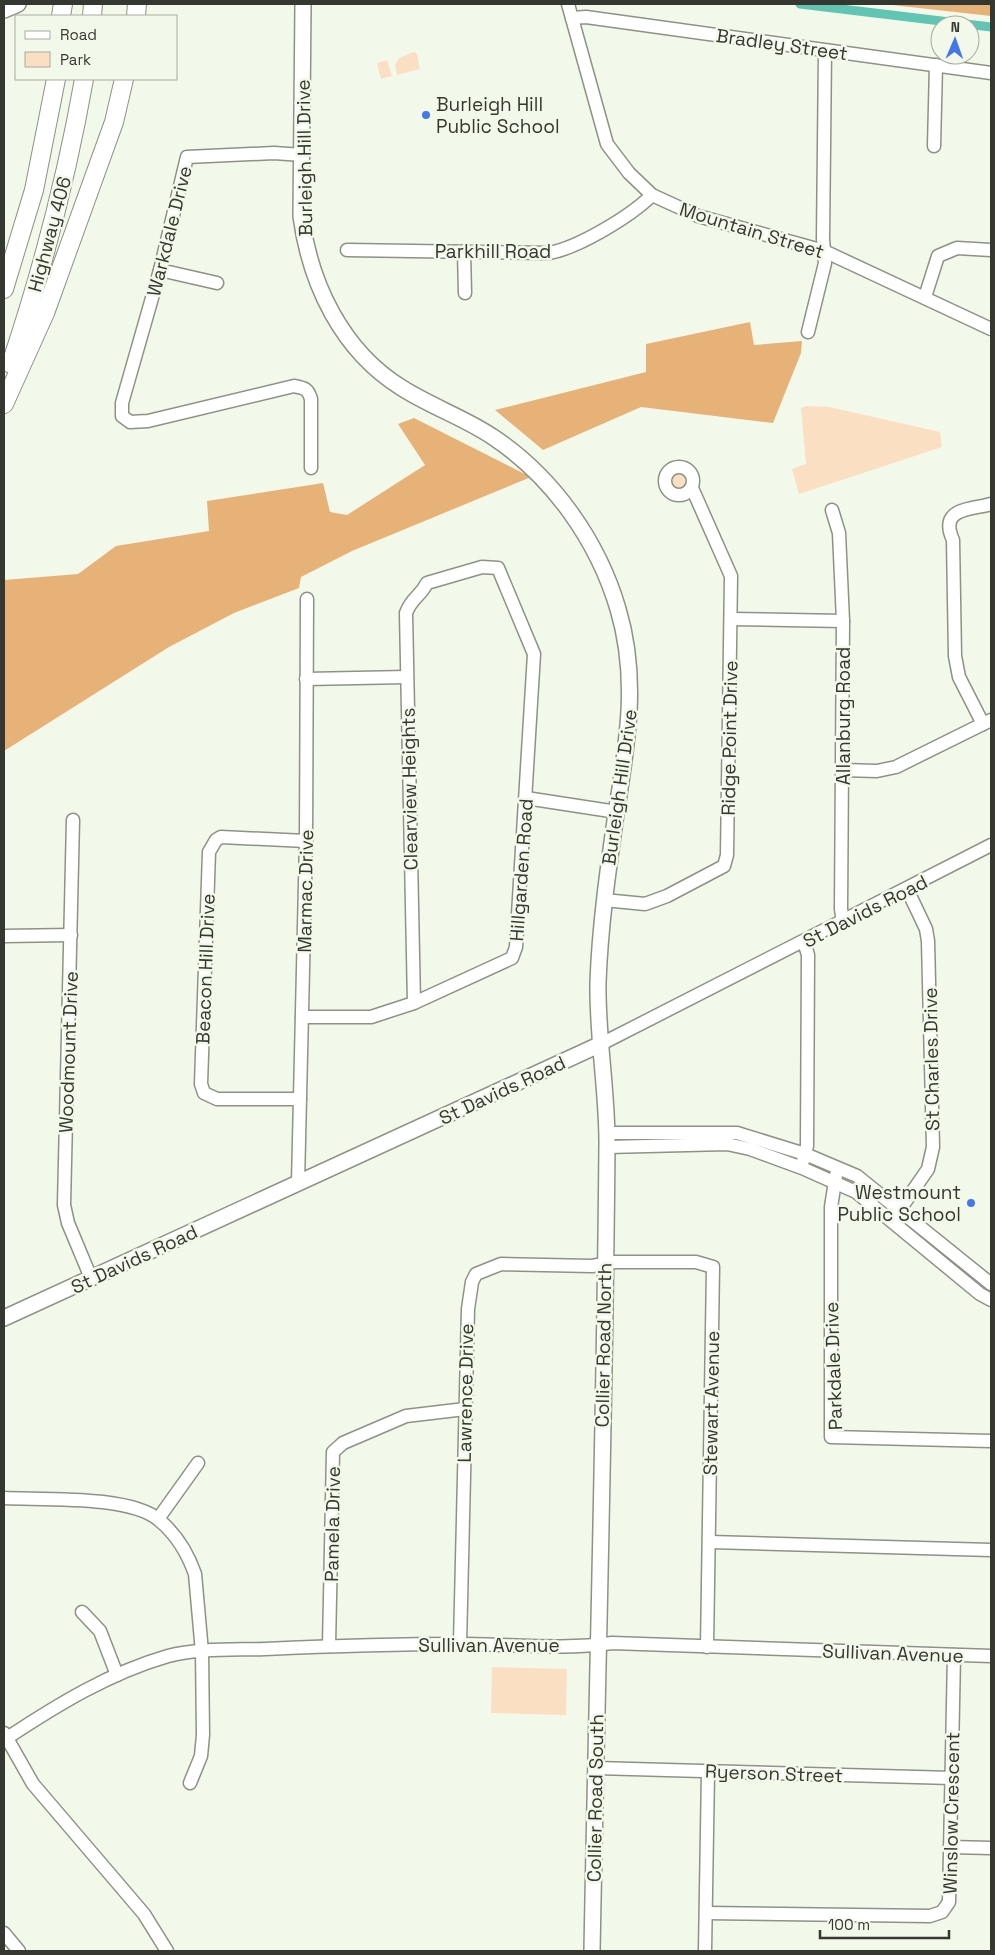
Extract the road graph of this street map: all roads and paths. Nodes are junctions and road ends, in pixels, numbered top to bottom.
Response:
1 (18, 4) edge
2 (303, 4) edge
3 (568, 4) edge
4 (4, 10) edge
5 (572, 18) junction
6 (825, 51) junction
7 (930, 64) edge
8 (936, 65) joint
9 (991, 73) edge
10 (56, 80) edge
11 (84, 80) edge
12 (124, 80) edge
13 (934, 146) dead end
14 (302, 154) junction
15 (652, 195) junction
16 (347, 250) dead end
17 (991, 250) edge
18 (824, 251) junction
19 (464, 252) junction
20 (160, 270) junction
21 (217, 283) dead end
22 (4, 289) edge
23 (465, 293) dead end
24 (925, 297) junction
25 (991, 329) edge
26 (808, 332) dead end
27 (4, 386) edge
28 (4, 404) edge
29 (312, 468) dead end
30 (692, 488) dead end
31 (991, 504) edge
32 (832, 510) dead end
33 (427, 582) joint
34 (307, 599) dead end
35 (731, 619) junction
36 (843, 621) junction
37 (407, 676) junction
38 (306, 679) junction
39 (987, 722) edge
40 (843, 770) junction
41 (526, 798) junction
42 (617, 812) junction
43 (73, 820) dead end
44 (306, 841) junction
45 (991, 845) edge
46 (907, 889) junction
47 (604, 900) junction
48 (843, 922) junction
49 (71, 934) junction
50 (4, 936) edge
51 (804, 942) junction
52 (414, 1003) junction
53 (302, 1017) junction
54 (601, 1044) junction
55 (300, 1100) junction
56 (607, 1140) junction
57 (805, 1154) junction
58 (802, 1168) junction
59 (839, 1169) junction
60 (834, 1181) junction
61 (298, 1183) junction
62 (895, 1216) junction
63 (605, 1264) junction
64 (91, 1278) junction
65 (991, 1284) edge
66 (991, 1300) edge
67 (4, 1318) edge
68 (464, 1409) junction
69 (991, 1441) edge
70 (198, 1463) dead end
71 (4, 1498) edge
72 (158, 1519) junction
73 (710, 1542) junction
74 (991, 1550) edge
75 (82, 1612) dead end
76 (460, 1644) junction
77 (598, 1645) junction
78 (329, 1646) junction
79 (707, 1647) junction
80 (202, 1652) junction
81 (954, 1655) junction
82 (991, 1656) edge
83 (117, 1675) junction
84 (5, 1736) edge
85 (596, 1768) junction
86 (708, 1772) junction
87 (952, 1778) junction
88 (190, 1783) dead end
89 (950, 1847) junction
90 (991, 1848) edge
91 (706, 1913) junction
92 (4, 1933) edge
93 (19, 1951) edge
94 (167, 1951) edge
95 (592, 1951) edge
96 (705, 1951) edge

1 - 4 main road
2 - 14 main road, Burleigh Hill Drive
3 - 5 street, Mountain Street
5 - 6 street, Bradley Street
5 - 15 street, Mountain Street
6 - 7 street, Bradley Street
6 - 18 street
8 - 9 street, Bradley Street
8 - 13 street
10 - 22 highway, Highway 406
11 - 27 highway, Highway 406
12 - 28 highway
14 - 20 street, Warkdale Drive
14 - 42 main road, Burleigh Hill Drive
15 - 18 street, Mountain Street
15 - 19 street, Parkhill Road
16 - 19 street, Parkhill Road
17 - 24 street
18 - 24 street, Mountain Street
18 - 26 street
19 - 23 street
20 - 21 street
20 - 29 street, Warkdale Drive
24 - 25 street, Mountain Street
30 - 35 street, Ridge Point Drive
31 - 39 street
32 - 36 street, Allanburg Road
33 - 37 street, Clearview Heights
33 - 41 street, Hillgarden Road
34 - 38 street, Marmac Drive
35 - 36 street
35 - 47 street, Ridge Point Drive
36 - 40 street, Allanburg Road
37 - 38 street
37 - 52 street, Clearview Heights
38 - 44 street, Marmac Drive
39 - 40 street
40 - 48 street, Allanburg Road
41 - 42 street
41 - 52 street, Hillgarden Road
42 - 47 main road, Burleigh Hill Drive
43 - 49 street, Woodmount Drive
44 - 53 street, Marmac Drive
44 - 55 street, Beacon Hill Drive
45 - 46 street, St Davids Road
46 - 48 street, St Davids Road
46 - 62 street, St Charles Drive
47 - 54 main road, Burleigh Hill Drive
48 - 51 street, St Davids Road
49 - 50 street
49 - 64 street, Woodmount Drive
51 - 54 street, St Davids Road
51 - 57 street
52 - 53 street, Hillgarden Road
53 - 55 street, Marmac Drive
54 - 56 main road, Collier Road North
54 - 61 main road, St Davids Road
55 - 61 street, Marmac Drive
56 - 57 street
56 - 58 street
56 - 63 main road, Collier Road North
57 - 58 street
57 - 59 street
58 - 60 street
59 - 60 street, Parkdale Drive
59 - 62 street
60 - 62 street
60 - 69 street, Parkdale Drive
61 - 64 main road, St Davids Road
62 - 65 street
62 - 66 street
63 - 68 street, Lawrence Drive
63 - 73 street, Stewart Avenue
63 - 77 main road, Collier Road North
64 - 67 main road, St Davids Road
68 - 76 street, Lawrence Drive
68 - 78 street, Pamela Drive
70 - 72 street
71 - 72 street
72 - 80 street
73 - 74 street
73 - 79 street, Stewart Avenue
75 - 83 street
76 - 77 street, Sullivan Avenue
76 - 78 street, Sullivan Avenue
77 - 79 street, Sullivan Avenue
77 - 85 main road, Collier Road South
78 - 80 street, Sullivan Avenue
79 - 81 street, Sullivan Avenue
80 - 83 street, Sullivan Avenue
80 - 88 street
81 - 82 street, Sullivan Avenue
81 - 87 street, Winslow Crescent
83 - 84 street, Sullivan Avenue
84 - 94 street
85 - 86 street, Ryerson Street
85 - 95 main road, Collier Road South
86 - 87 street, Ryerson Street
86 - 91 street
87 - 89 street, Winslow Crescent
89 - 90 street
89 - 91 street, Winslow Crescent
91 - 96 street
92 - 93 street

